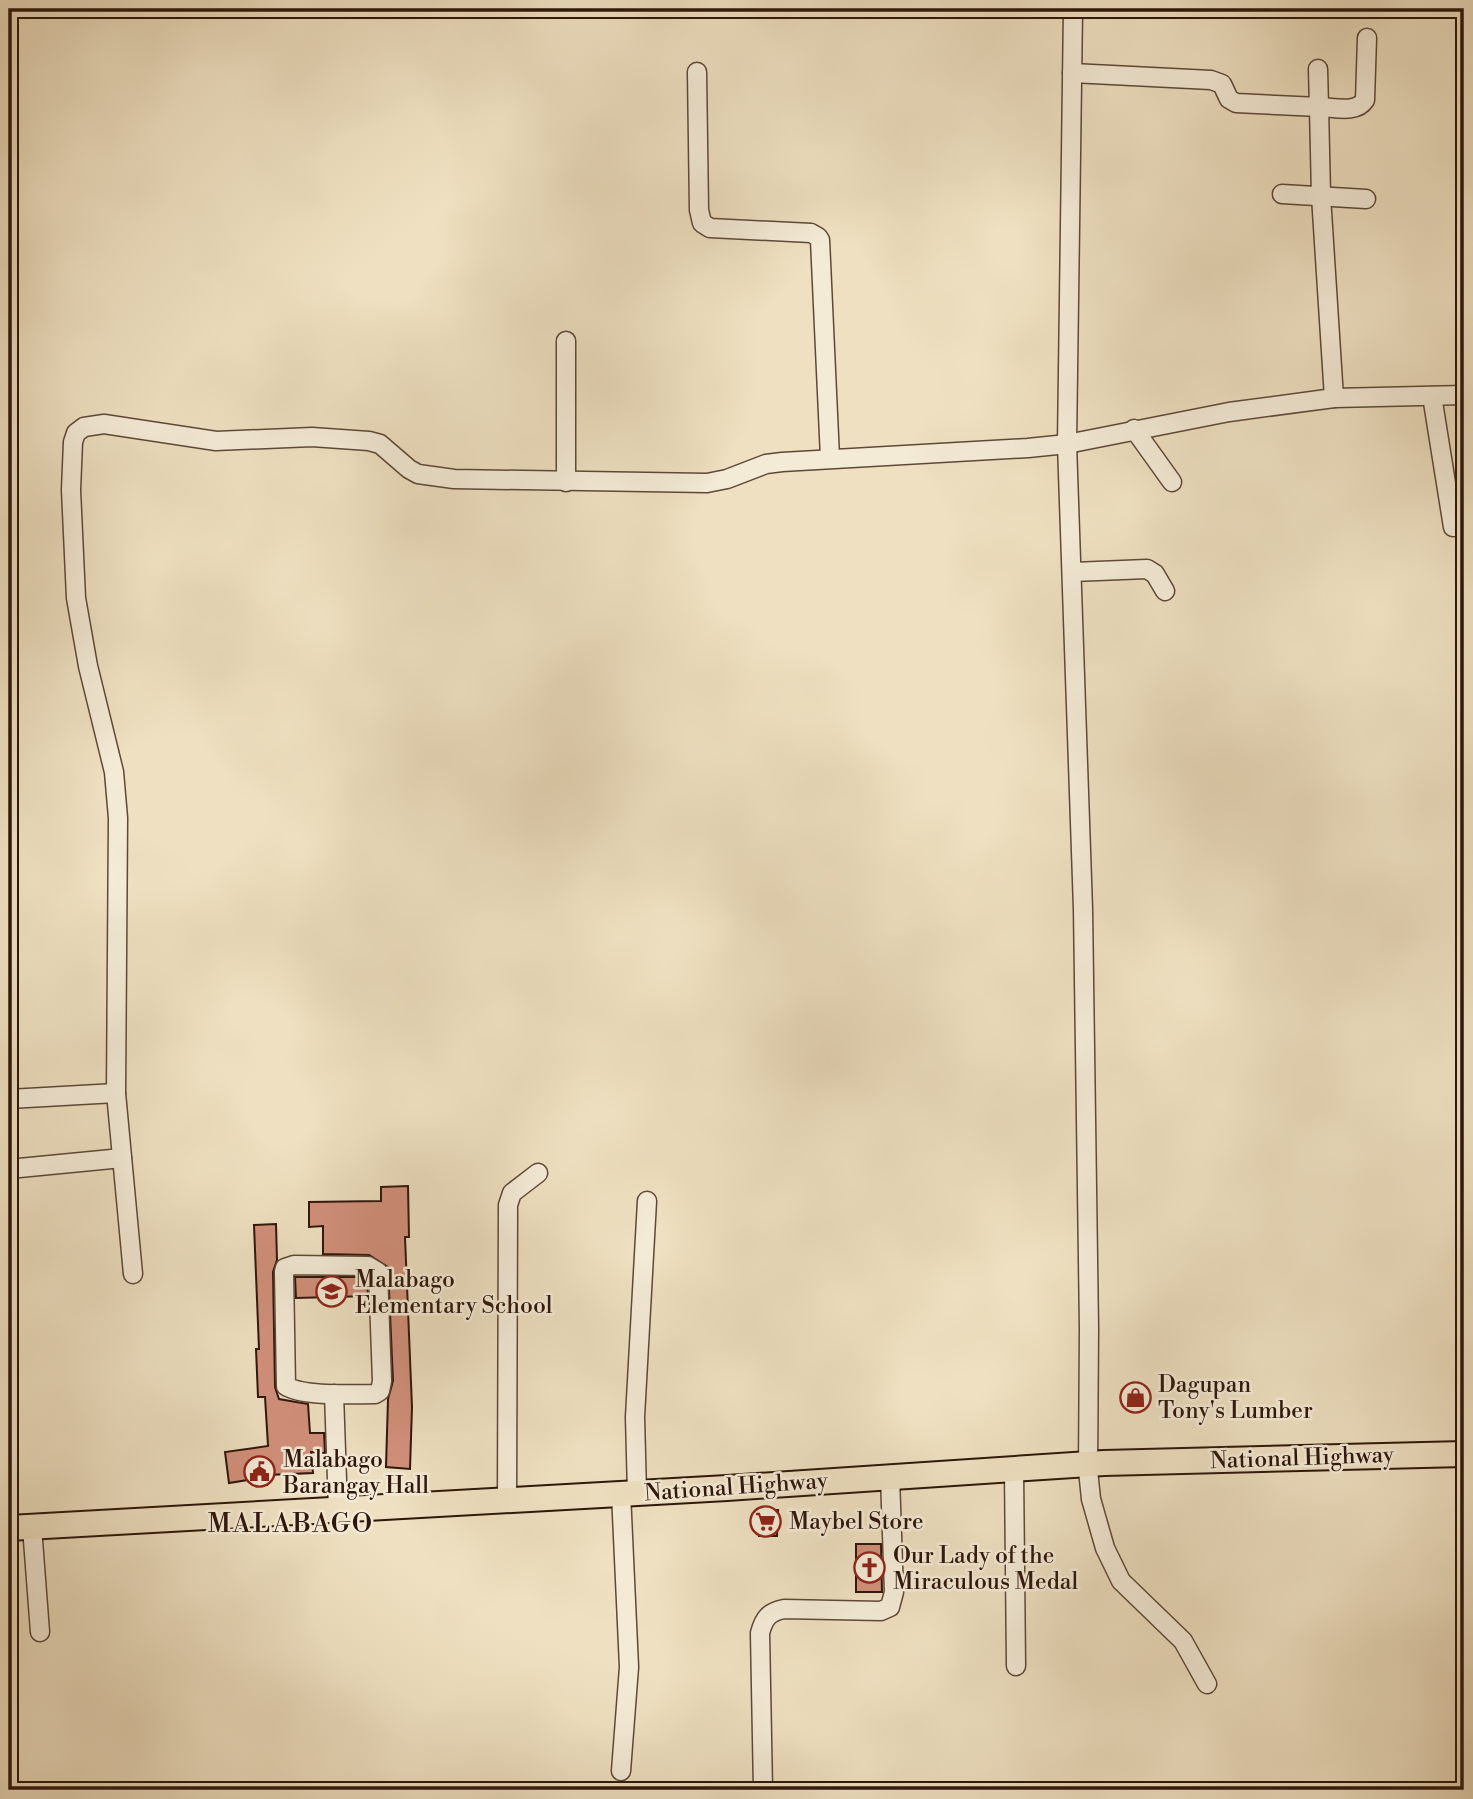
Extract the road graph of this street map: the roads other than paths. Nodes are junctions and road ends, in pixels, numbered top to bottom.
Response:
1 (1073, 9) edge
2 (1367, 38) dead end
3 (1318, 69) dead end
4 (697, 72) dead end
5 (1072, 73) junction
6 (1319, 107) junction
7 (1282, 194) dead end
8 (1321, 196) junction
9 (1366, 199) dead end
10 (566, 341) dead end
11 (1464, 395) edge
12 (1432, 396) junction
13 (1334, 398) junction
14 (1134, 429) junction
15 (1067, 444) junction
16 (830, 458) junction
17 (566, 482) junction
18 (1172, 482) dead end
19 (1453, 527) dead end
20 (1073, 572) junction
21 (1165, 591) dead end
22 (117, 1093) junction
23 (9, 1099) edge
24 (122, 1158) junction
25 (9, 1169) edge
26 (538, 1173) dead end
27 (647, 1201) dead end
28 (133, 1274) dead end
29 (334, 1394) junction
30 (1464, 1454) edge
31 (1088, 1464) junction
32 (1014, 1469) junction
33 (890, 1477) junction
34 (629, 1493) junction
35 (507, 1501) junction
36 (338, 1509) junction
37 (20, 1527) edge
38 (40, 1632) dead end
39 (1016, 1667) dead end
40 (1206, 1684) dead end
41 (621, 1771) dead end
42 (763, 1790) edge

1 - 5 street
2 - 6 street
3 - 6 street
4 - 16 street
5 - 6 street
5 - 15 street
6 - 8 street
7 - 8 street
8 - 9 street
8 - 13 street
10 - 17 street
11 - 12 street
12 - 13 street
12 - 19 street
13 - 14 street
14 - 15 street
14 - 18 street
15 - 16 street
15 - 20 street
16 - 17 street
17 - 22 street
20 - 21 street
20 - 31 street
22 - 23 street
22 - 24 street
24 - 25 street
24 - 28 street
26 - 35 street
27 - 34 street
29 - 29 street
29 - 36 street
30 - 31 highway, National Highway
31 - 32 highway, National Highway
31 - 40 street
32 - 33 highway, National Highway
32 - 39 street
33 - 34 highway, National Highway
33 - 42 street
34 - 35 highway, National Highway
34 - 41 street
35 - 36 highway, National Highway
36 - 37 highway, National Highway
37 - 38 street

